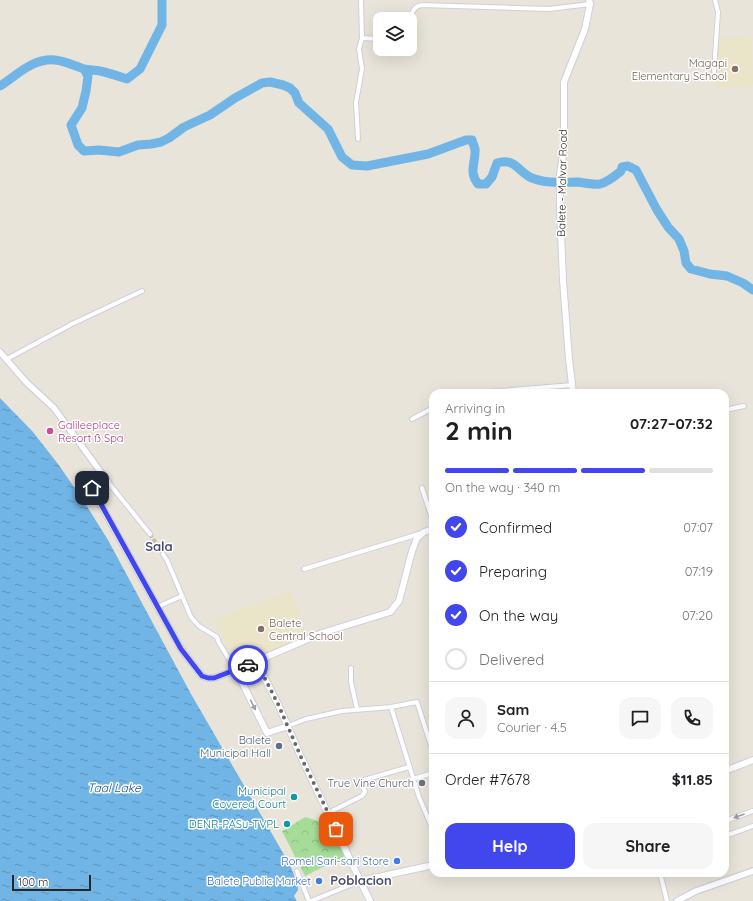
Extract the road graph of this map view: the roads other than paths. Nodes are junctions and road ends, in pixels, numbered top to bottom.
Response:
1 (361, 0) edge
2 (715, 0) edge
3 (589, 2) edge
4 (412, 12) edge
5 (362, 38) junction
6 (373, 39) edge
7 (714, 71) dead end
8 (358, 139) dead end
9 (142, 291) dead end
10 (0, 352) edge
11 (7, 359) junction
12 (573, 385) junction
13 (524, 389) edge
14 (573, 389) edge
15 (744, 406) dead end
16 (729, 409) edge
17 (429, 410) edge
18 (412, 419) dead end
19 (108, 482) junction
20 (422, 488) dead end
21 (429, 509) edge
22 (429, 530) edge
23 (424, 532) junction
24 (150, 534) tunnel mouth
25 (164, 554) tunnel mouth
26 (304, 569) dead end
27 (182, 596) junction
28 (157, 607) junction
29 (256, 661) junction
30 (351, 668) dead end
31 (236, 670) junction
32 (390, 707) junction
33 (357, 710) junction
34 (288, 726) junction
35 (429, 740) edge
36 (753, 760) edge
37 (409, 767) junction
38 (729, 769) edge
39 (429, 773) edge
40 (413, 779) junction
41 (753, 811) edge
42 (328, 813) junction
43 (429, 820) edge
44 (729, 820) edge
45 (753, 826) edge
46 (729, 835) edge
47 (429, 867) edge
48 (298, 871) dead end
49 (753, 871) edge
50 (661, 877) edge
51 (360, 881) junction
52 (309, 900) edge
53 (370, 901) edge
54 (667, 901) edge
55 (677, 901) edge

1 - 5 street
2 - 7 street
3 - 4 street
3 - 12 main road, Balete - Malvar Road
5 - 6 street
5 - 8 street
9 - 11 street
10 - 11 street
11 - 19 street
12 - 13 street
12 - 14 main road, Balete - Malvar Road
15 - 16 street
17 - 18 street
19 - 24 street
19 - 28 street
20 - 21 street
22 - 23 main road
23 - 26 street
23 - 29 main road
25 - 27 street
27 - 28 street
27 - 31 street
28 - 31 street
29 - 31 main road
29 - 34 main road
30 - 33 street
31 -> 34 main road
32 - 33 street
32 - 35 street
32 - 37 street
33 - 34 street
34 - 42 main road
36 - 38 main road
37 - 40 street
37 - 42 street
39 - 40 street
40 - 43 street
41 -> 44 street
42 - 51 main road
45 - 46 street
47 - 51 main road
48 - 52 street
49 - 55 street
50 - 54 street
51 - 52 street
51 - 53 main road

